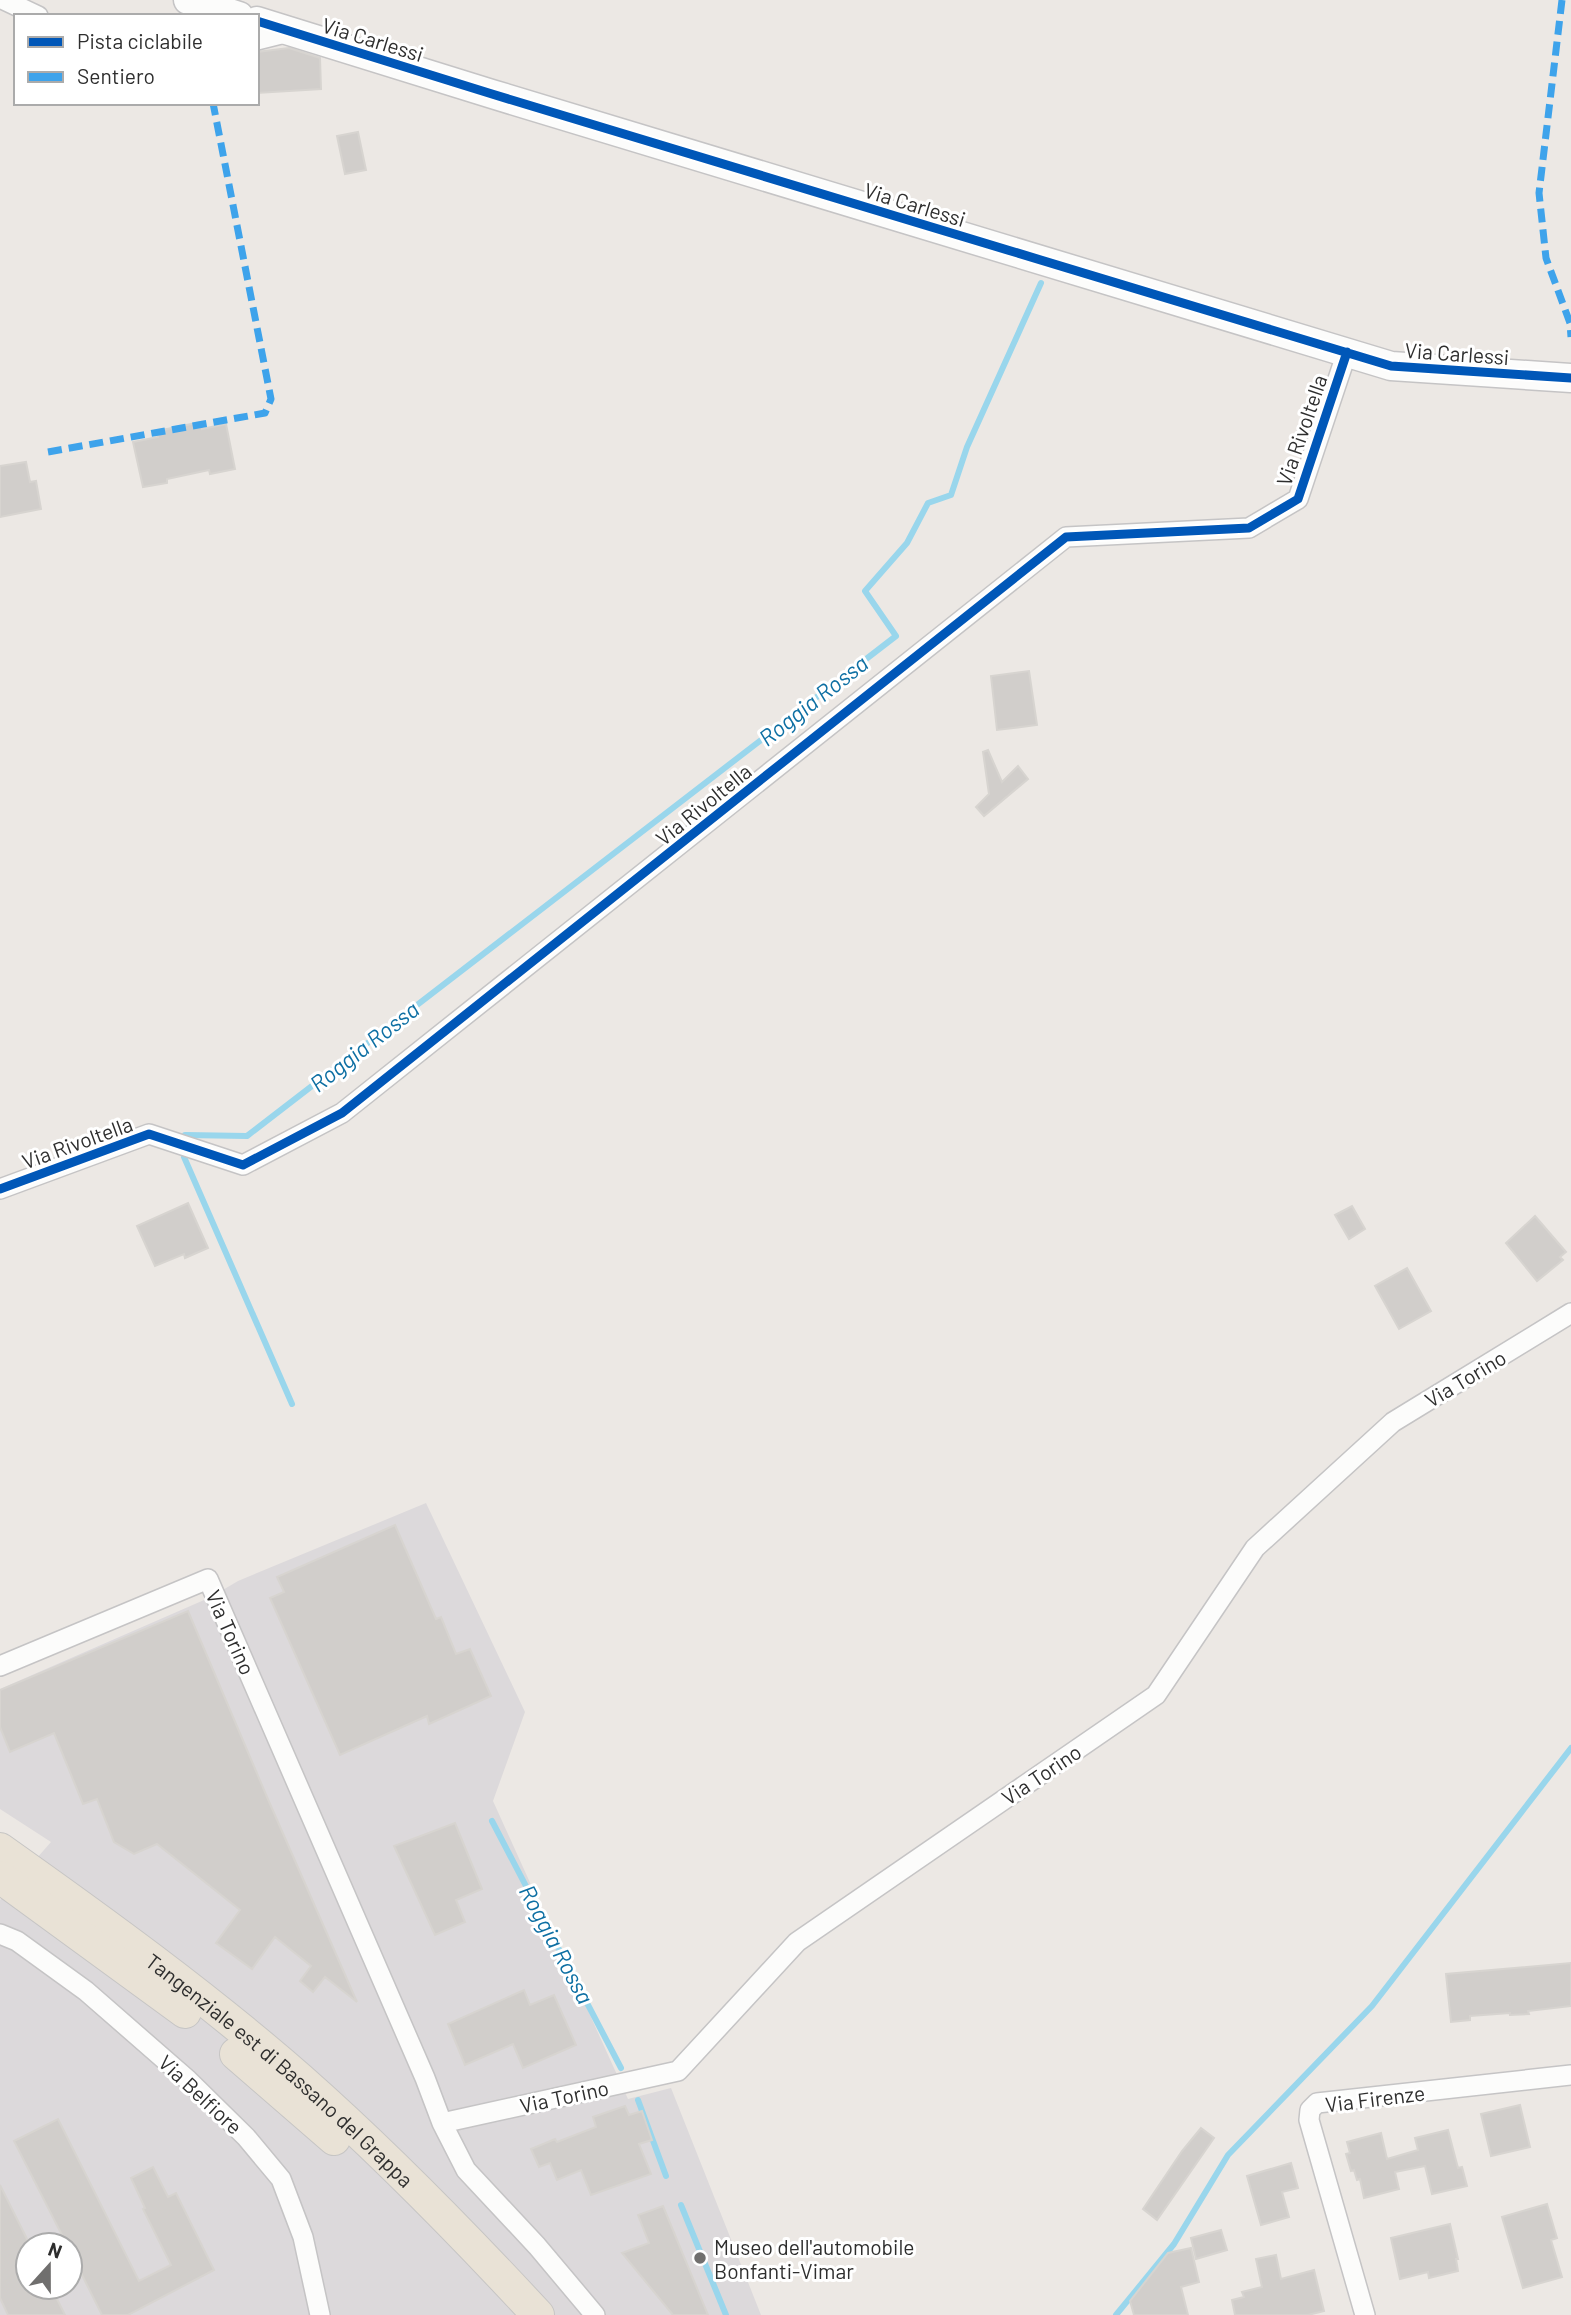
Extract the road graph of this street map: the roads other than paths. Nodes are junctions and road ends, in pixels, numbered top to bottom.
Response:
1 (4, 0) edge
2 (188, 0) edge
3 (34, 14) edge
4 (233, 14) edge
5 (259, 22) edge
6 (290, 32) junction
7 (259, 40) edge
8 (1347, 352) junction
9 (1571, 378) edge
10 (0, 1189) edge
11 (1571, 1313) edge
12 (0, 1666) edge
13 (0, 1849) edge
14 (0, 1877) edge
15 (0, 1934) edge
16 (1571, 2075) edge
17 (442, 2123) junction
18 (320, 2315) edge
19 (512, 2315) edge
20 (538, 2315) edge
21 (595, 2315) edge
22 (1365, 2315) edge

1 - 3 street
2 - 4 main road
5 - 6 main road, Via Carlessi
6 - 7 street
6 - 8 main road, Via Carlessi
8 - 9 main road, Via Carlessi
8 - 10 street, Via Rivoltella
11 - 17 street, Via Torino
12 - 17 street, Via Torino
13 - 20 highway, Tangenziale est di Bassano del Grappa
14 - 19 highway, Tangenziale est di Bassano del Grappa
15 - 18 street, Via Belfiore
16 - 22 street, Via Firenze
17 - 21 street, Via Torino

